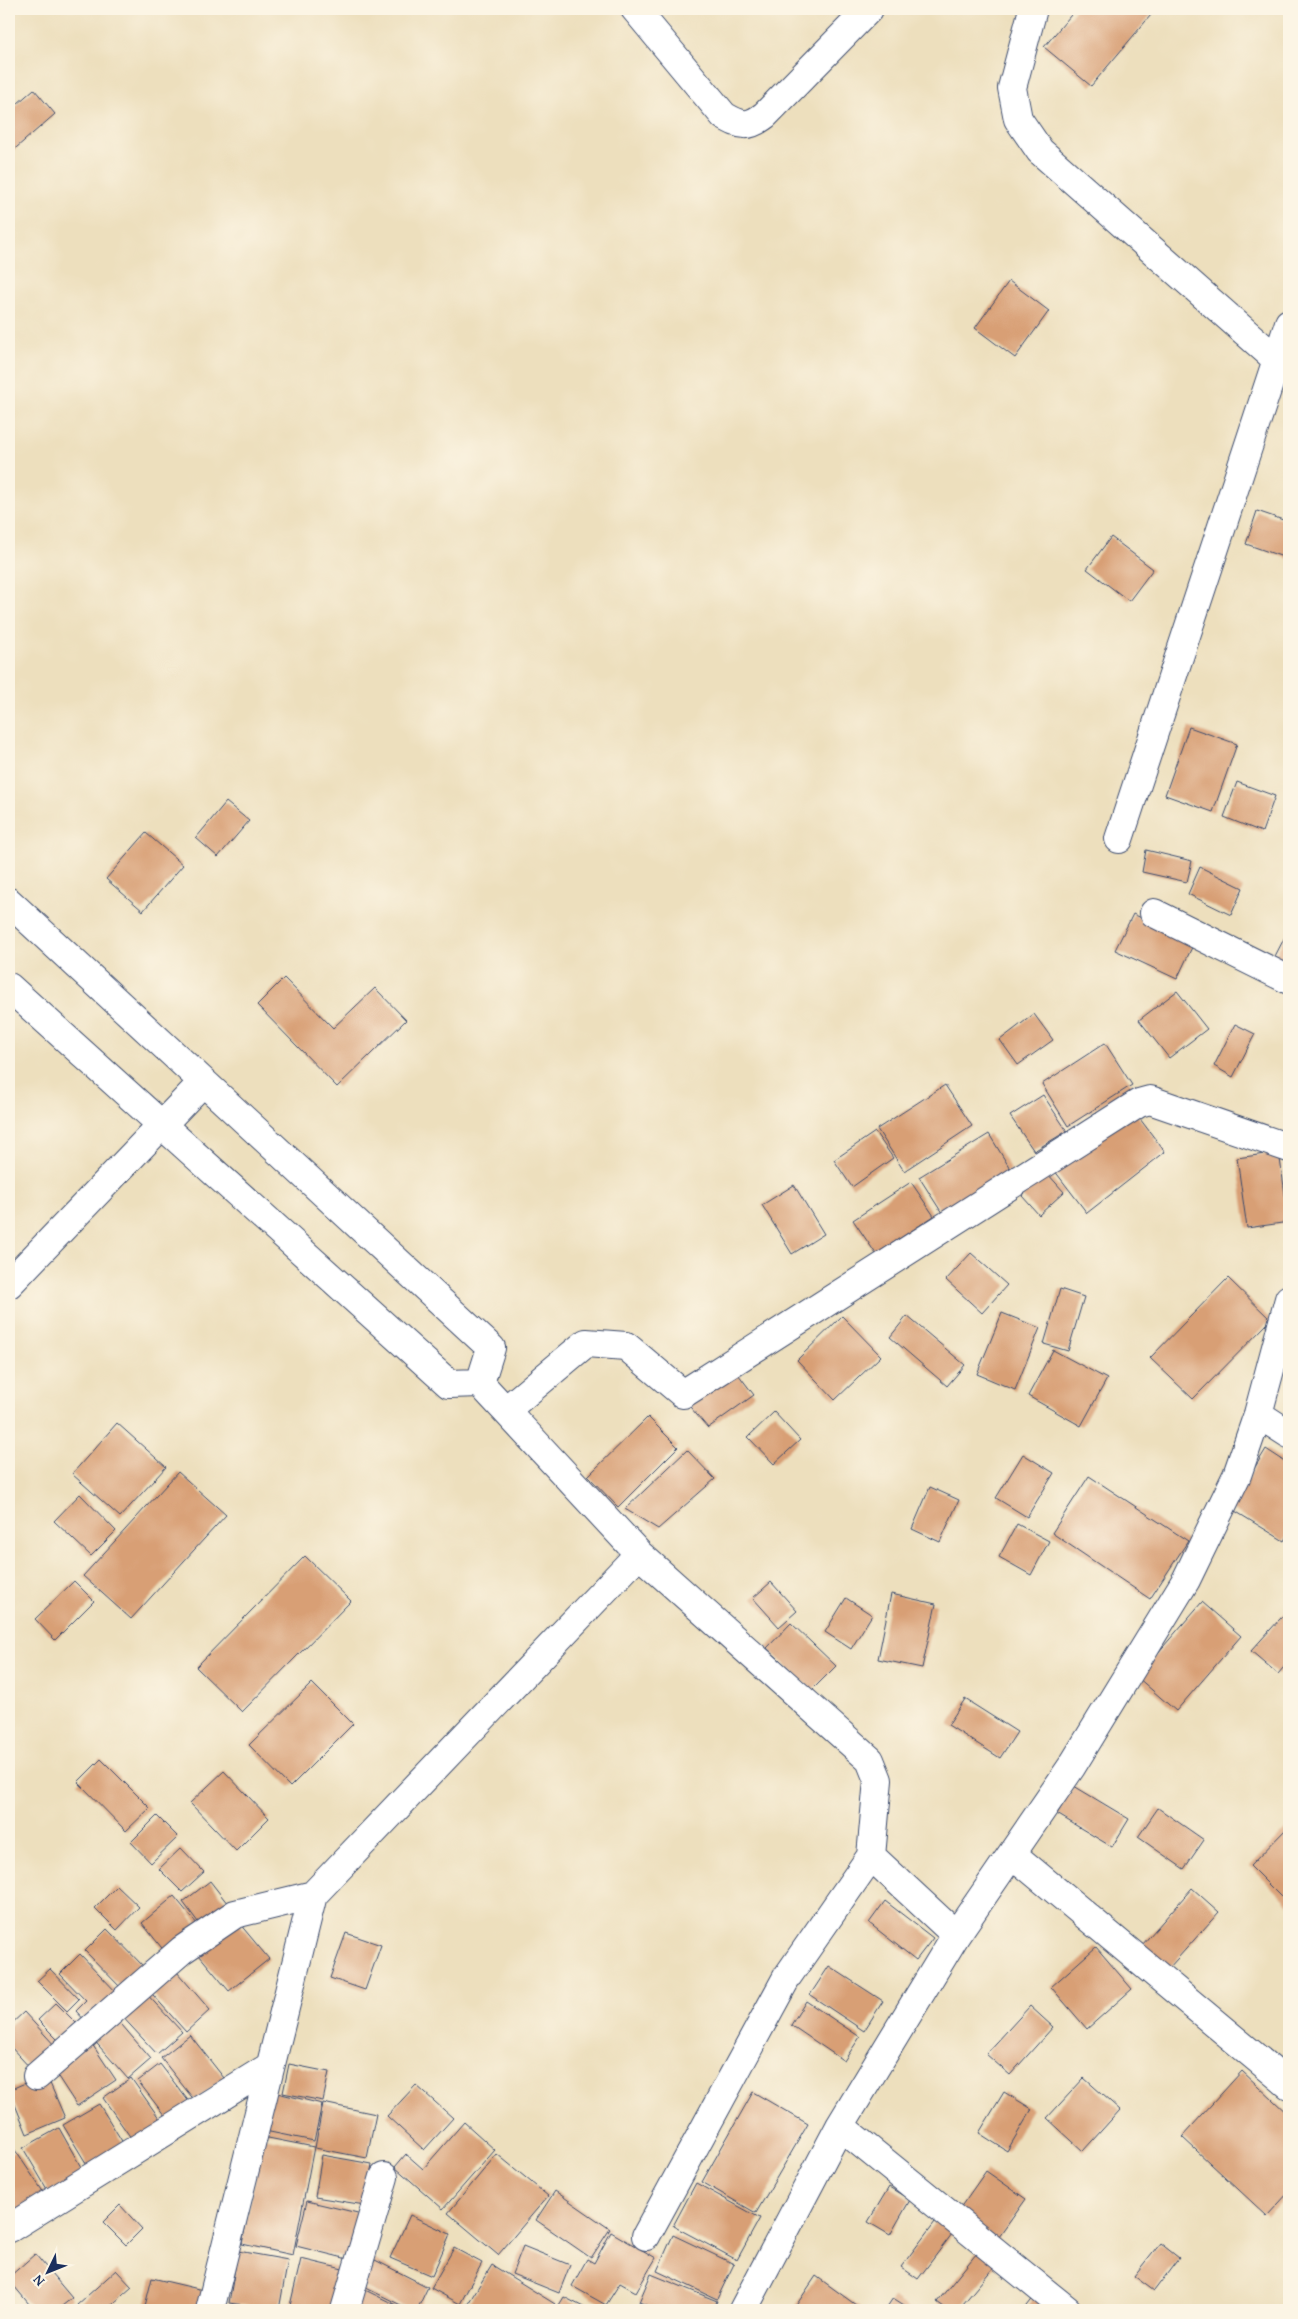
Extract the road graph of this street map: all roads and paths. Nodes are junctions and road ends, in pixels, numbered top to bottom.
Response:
1 (634, 9) edge
2 (869, 9) edge
3 (1033, 9) edge
4 (1289, 324) edge
5 (1279, 374) edge
6 (1119, 839) dead end
7 (9, 902) edge
8 (1154, 914) dead end
9 (1289, 980) edge
10 (9, 987) edge
11 (202, 1082) junction
12 (160, 1124) junction
13 (1289, 1148) edge
14 (9, 1284) edge
15 (1289, 1299) edge
16 (480, 1383) junction
17 (506, 1410) junction
18 (1258, 1414) junction
19 (1289, 1434) edge
20 (639, 1554) junction
21 (1012, 1854) junction
22 (871, 1856) junction
23 (313, 1895) junction
24 (956, 1935) junction
25 (269, 2067) junction
26 (37, 2076) dead end
27 (1289, 2085) edge
28 (840, 2126) junction
29 (384, 2177) dead end
30 (10, 2228) edge
31 (646, 2236) dead end
32 (210, 2310) edge
33 (345, 2310) edge
34 (743, 2310) edge
35 (1067, 2310) edge

1 - 2 street
3 - 5 street
4 - 5 street
5 - 6 street
7 - 11 street
8 - 9 street
10 - 12 street
11 - 12 street
11 - 16 street
12 - 14 street
12 - 16 street
13 - 17 street
15 - 18 street
16 - 17 street
17 - 20 street
18 - 19 street
18 - 21 street
20 - 22 street
20 - 23 street
21 - 24 street
21 - 27 street
22 - 24 street
22 - 31 street
23 - 25 street
23 - 26 street
24 - 28 street
25 - 30 street
25 - 32 street
28 - 34 street
28 - 35 street
29 - 33 street

